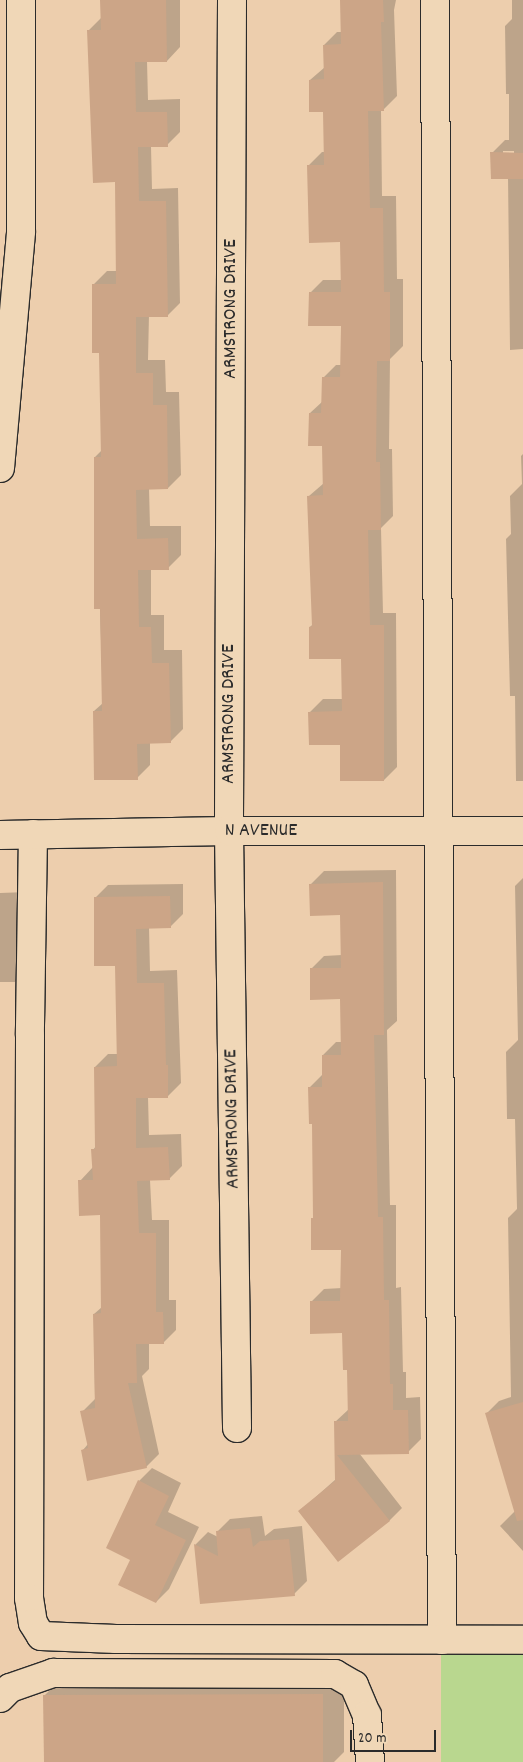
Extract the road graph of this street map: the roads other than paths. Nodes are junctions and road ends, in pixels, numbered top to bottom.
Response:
1 (21, 0) edge
2 (232, 0) edge
3 (435, 0) edge
4 (0, 468) edge
5 (229, 831) junction
6 (440, 831) junction
7 (523, 832) edge
8 (34, 834) junction
9 (0, 835) edge
10 (237, 1428) dead end
11 (442, 1640) junction
12 (523, 1640) edge
13 (0, 1698) edge
14 (370, 1762) edge

1 - 4 street
2 - 5 street, ARMSTRONG DRIVE
3 - 6 street
5 - 6 street, N AVENUE
5 - 8 street, N AVENUE
5 - 10 street, ARMSTRONG DRIVE
6 - 7 street, N AVENUE
6 - 11 street
8 - 9 street, N AVENUE
8 - 11 street
11 - 12 street
13 - 14 street

